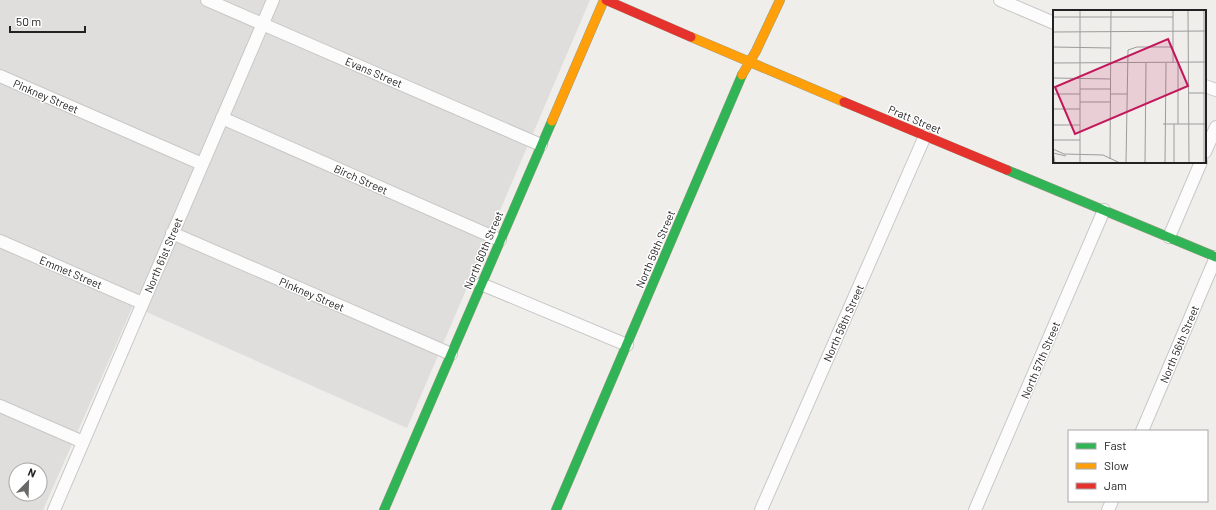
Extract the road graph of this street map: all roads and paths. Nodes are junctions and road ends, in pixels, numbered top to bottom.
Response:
1 (206, 0) edge
2 (273, 0) edge
3 (605, 0) edge
4 (780, 0) edge
5 (1000, 0) edge
6 (1053, 22) edge
7 (263, 24) junction
8 (750, 62) junction
9 (0, 76) edge
10 (1206, 86) edge
11 (1216, 90) edge
12 (222, 118) junction
13 (1216, 127) edge
14 (925, 136) junction
15 (541, 145) junction
16 (1206, 150) edge
17 (1201, 163) edge
18 (202, 164) junction
19 (1104, 210) junction
20 (172, 233) junction
21 (1168, 237) junction
22 (500, 240) junction
23 (0, 241) edge
24 (1216, 257) edge
25 (481, 284) junction
26 (142, 303) junction
27 (627, 345) junction
28 (451, 354) junction
29 (0, 406) edge
30 (1142, 430) edge
31 (83, 442) junction
32 (54, 510) edge
33 (384, 510) edge
34 (556, 510) edge
35 (761, 510) edge
36 (976, 510) edge

1 - 7 street, Evans Street
2 - 7 street, North 61st Street
3 - 8 street, Pratt Street
3 - 15 street, North 60th Street
4 - 8 street, North 59th Street
5 - 6 street
7 - 12 street, North 61st Street
7 - 15 street, Evans Street
8 - 14 street, Pratt Street
8 - 27 street, North 59th Street
9 - 18 street, Pinkney Street
10 - 11 street
12 - 18 street, North 61st Street
12 - 22 street, Birch Street
13 - 16 street
14 - 19 street, Pratt Street
14 - 35 street, North 58th Street
15 - 22 street, North 60th Street
17 - 21 street
18 - 20 street, North 61st Street
19 - 21 street, Pratt Street
19 - 36 street, North 57th Street
20 - 26 street, North 61st Street
20 - 28 street, Pinkney Street
21 - 24 street, Pratt Street
22 - 25 street, North 60th Street
23 - 26 street, Emmet Street
24 - 30 street, North 56th Street
25 - 27 street
25 - 28 street, North 60th Street
26 - 31 street, North 61st Street
27 - 34 street, North 59th Street
28 - 33 street, North 60th Street
29 - 31 street
31 - 32 street, North 61st Street

